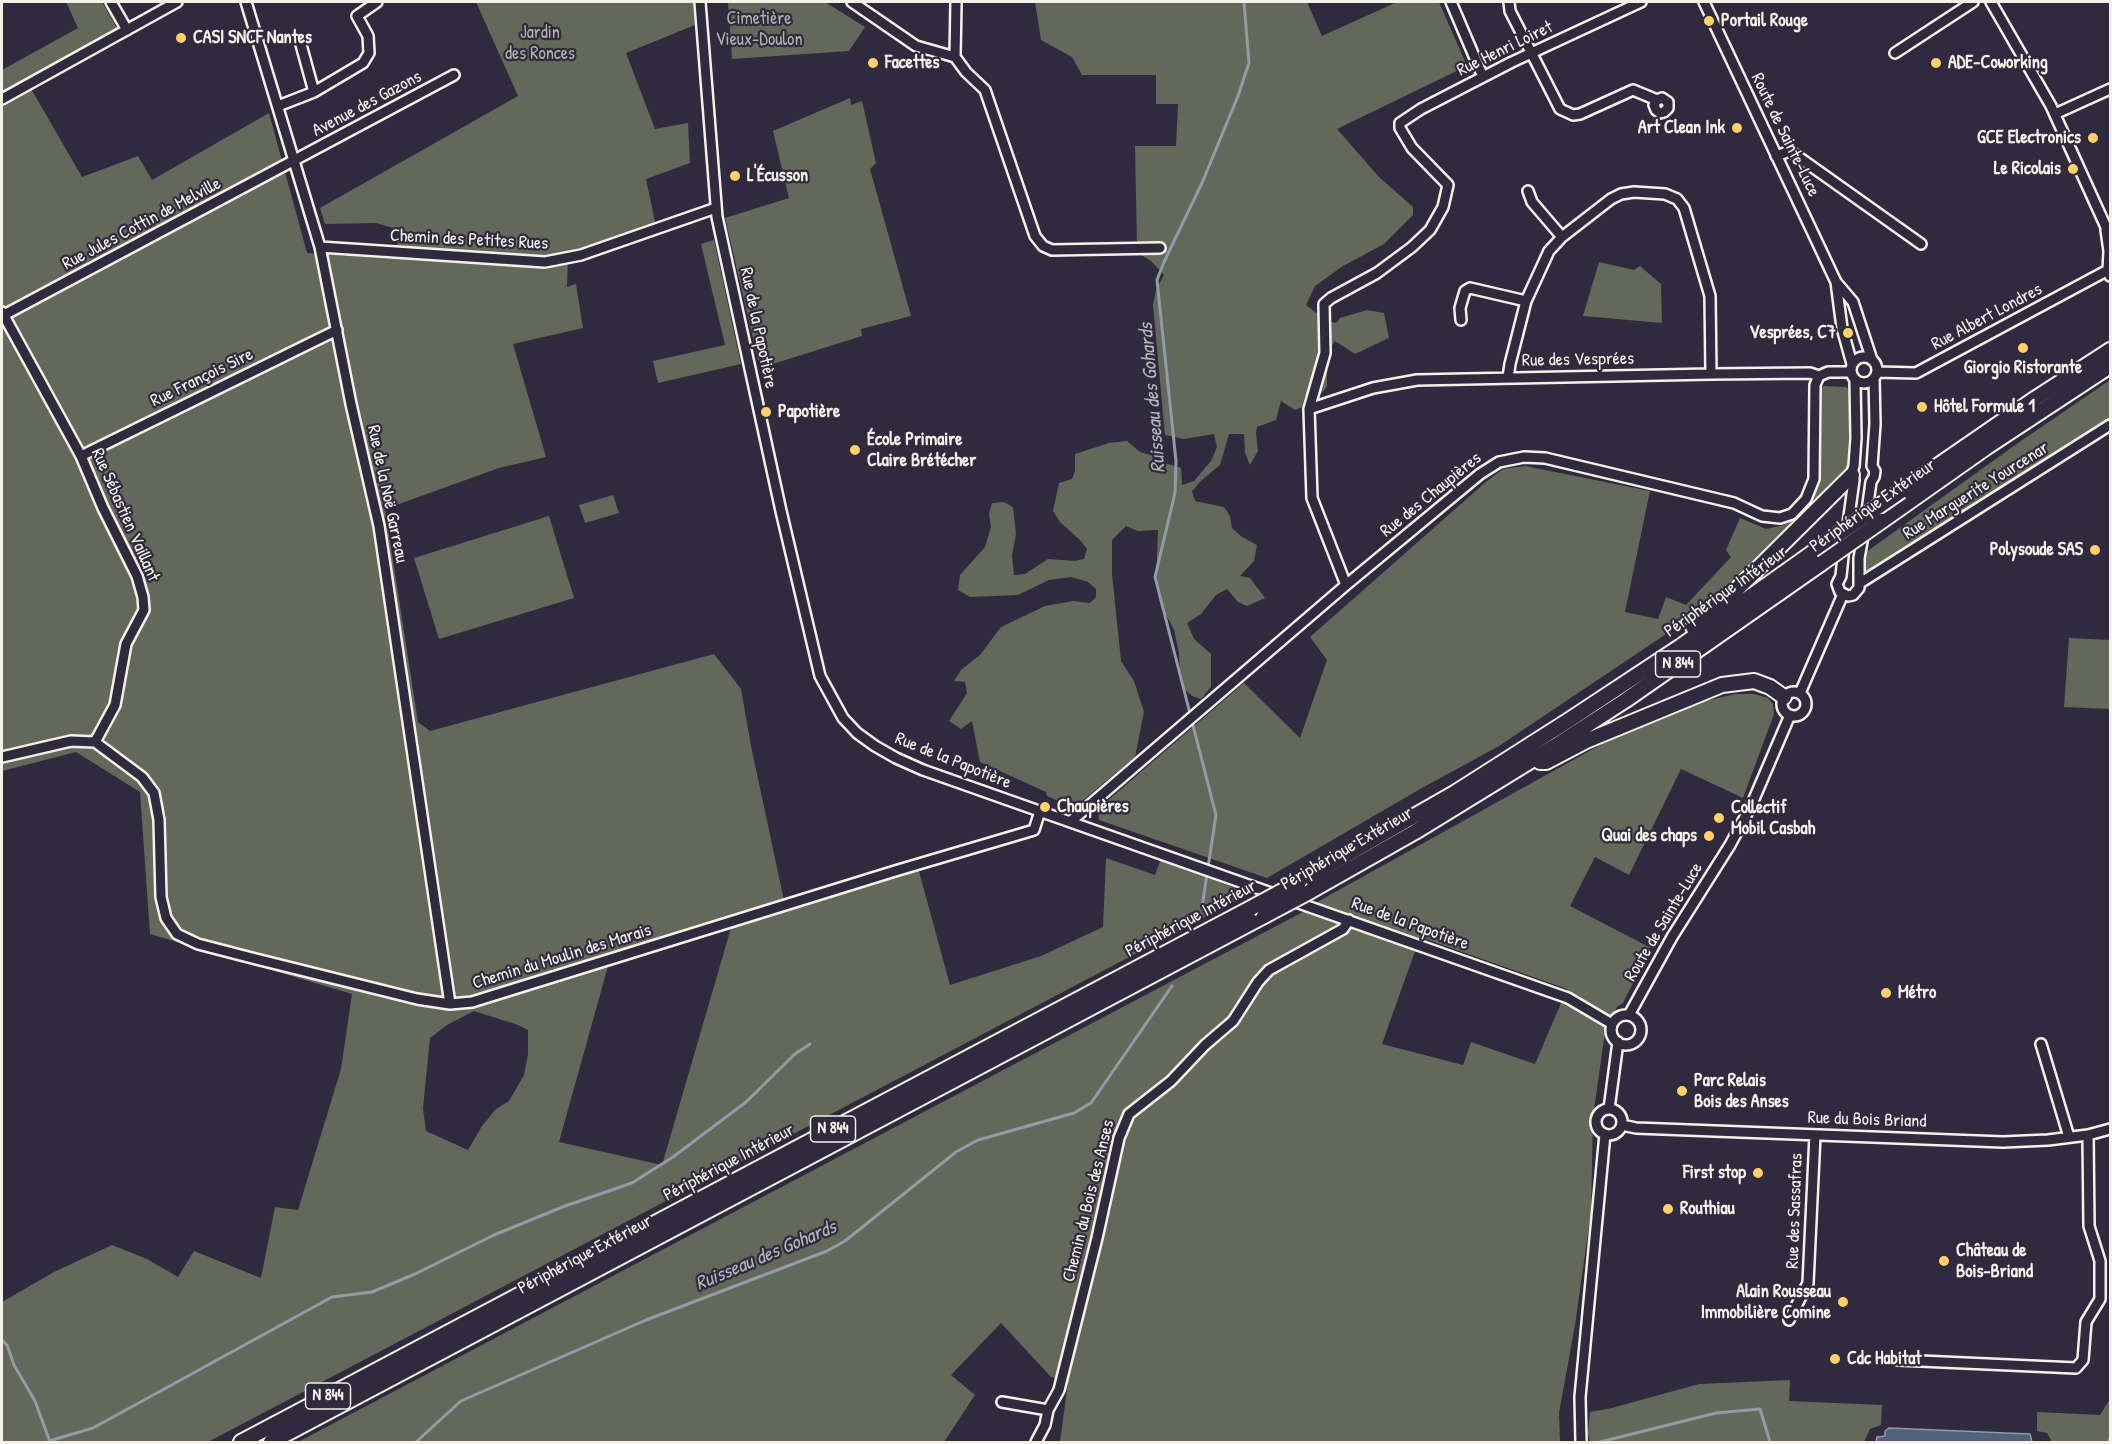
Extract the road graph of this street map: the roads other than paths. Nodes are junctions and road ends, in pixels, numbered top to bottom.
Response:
1 (111, 2) edge
2 (177, 2) edge
3 (246, 2) edge
4 (377, 2) edge
5 (700, 2) edge
6 (852, 2) edge
7 (956, 2) edge
8 (1450, 2) edge
9 (1509, 2) edge
10 (1641, 2) edge
11 (1704, 2) edge
12 (1973, 2) edge
13 (1991, 2) edge
14 (127, 30) junction
15 (300, 41) dead end
16 (1895, 52) dead end
17 (1531, 53) junction
18 (955, 57) junction
19 (454, 75) dead end
20 (1483, 77) junction
21 (2110, 89) edge
22 (314, 92) junction
23 (2, 99) edge
24 (1656, 100) dead end
25 (278, 106) junction
26 (2055, 114) junction
27 (1776, 156) junction
28 (294, 161) junction
29 (1528, 191) dead end
30 (716, 208) junction
31 (2108, 232) edge
32 (1562, 237) junction
33 (1921, 244) dead end
34 (320, 247) junction
35 (1160, 248) dead end
36 (2109, 267) edge
37 (1836, 282) junction
38 (1526, 301) junction
39 (3, 313) edge
40 (1461, 320) dead end
41 (338, 330) junction
42 (2110, 350) edge
43 (1872, 360) junction
44 (2110, 366) edge
45 (1853, 372) junction
46 (1711, 374) junction
47 (1875, 375) junction
48 (1819, 376) junction
49 (1508, 378) junction
50 (1309, 410) junction
51 (2110, 425) edge
52 (81, 456) junction
53 (1872, 466) junction
54 (1853, 474) junction
55 (1872, 482) junction
56 (1840, 576) junction
57 (1859, 581) junction
58 (1346, 585) junction
59 (1843, 594) junction
60 (1681, 646) junction
61 (1800, 693) junction
62 (1784, 697) junction
63 (1790, 715) junction
64 (95, 742) junction
65 (2, 757) edge
66 (1532, 761) junction
67 (1041, 811) junction
68 (1070, 822) junction
69 (1349, 920) junction
70 (450, 1004) junction
71 (1629, 1015) junction
72 (1612, 1024) junction
73 (1617, 1042) junction
74 (2040, 1044) dead end
75 (1608, 1109) junction
76 (1622, 1125) junction
77 (2110, 1129) edge
78 (1605, 1134) junction
79 (1815, 1135) junction
80 (2088, 1135) junction
81 (2069, 1137) junction
82 (2100, 1299) junction
83 (2110, 1306) edge
84 (1789, 1320) dead end
85 (1898, 1360) dead end
86 (1002, 1402) dead end
87 (1048, 1410) junction
88 (1581, 1438) edge
89 (241, 1443) edge
90 (271, 1443) edge
91 (1036, 1443) edge

1 - 14 street
2 - 14 street
3 - 25 street, Rue de la Noë Garreau
4 - 22 street
5 - 30 street, Rue de la Papotière
6 - 18 street
7 - 18 street
8 - 20 street
9 - 17 street
10 - 17 street, Rue Henri Loiret
11 - 27 street, Route de Sainte-Luce
12 - 16 street
13 - 26 street
14 - 23 street
15 - 22 street
17 - 20 street, Rue Henri Loiret
17 - 24 street
18 - 35 street
19 - 28 street, Avenue des Gazons
20 - 50 street, Rue Henri Loiret
21 - 26 street
22 - 25 street
25 - 28 street, Rue de la Noë Garreau
26 - 31 street
27 - 33 street
27 - 37 street, Route de Sainte-Luce
28 - 34 street, Rue de la Noë Garreau
28 - 39 street, Rue Jules Cottin de Melville
29 - 32 street
30 - 34 street, Chemin des Petites Rues
30 - 67 street, Rue de la Papotière
31 - 36 street
32 - 38 street
32 - 46 street
34 - 41 street, Rue de la Noë Garreau
36 - 47 street, Rue Albert Londres
37 - 43 street, Route de Sainte-Luce
37 - 45 street, Route de Sainte-Luce
38 - 40 street
38 - 49 street
39 - 52 street, Rue Sébastien Vaillant
41 - 52 street, Rue François Sire
41 - 70 street, Rue de la Noë Garreau
42 - 60 highway, Périphérique Intérieur / N 844, bridge
43 - 45 street
43 - 47 street
44 - 66 highway, Périphérique Extérieur / N 844, bridge
45 - 47 street
45 - 48 street, Rue des Vesprées
45 - 54 street, Route de Sainte-Luce
46 - 48 street, Rue des Vesprées
46 - 49 street, Rue des Vesprées
47 - 53 street
48 - 58 street, Rue des Chaupières
49 - 50 street, Rue des Vesprées
50 - 58 street
51 - 57 street, Rue Marguerite Yourcenar
52 - 64 street, Rue Sébastien Vaillant
53 - 54 street
53 - 55 street
54 - 55 street
54 - 56 street, Route de Sainte-Luce
54 - 60 highway
55 - 57 street
56 - 57 street
56 - 59 street
57 - 59 street
58 - 68 street, Rue des Chaupières
59 - 61 street
60 - 89 highway, Périphérique Intérieur / N 844, bridge
61 - 62 street
61 - 63 street
62 - 63 street
62 - 66 highway
63 - 71 street, Route de Sainte-Luce
64 - 65 street
64 - 70 street, Chemin du Moulin des Marais
66 - 90 highway, Périphérique Extérieur / N 844, bridge
67 - 68 street, Rue de la Papotière
67 - 70 street, Chemin du Moulin des Marais
68 - 69 street, Rue de la Papotière
69 - 72 street, Rue de la Papotière
69 - 87 street, Chemin du Bois des Anses
71 - 72 street
71 - 73 street
72 - 73 street
73 - 75 street
74 - 81 street
75 - 76 street
75 - 78 street
76 - 78 street
76 - 79 street, Rue du Bois Briand
77 - 80 street, Rue du Bois Briand
78 - 88 street
79 - 81 street, Rue du Bois Briand
79 - 84 street, Rue des Sassafras
80 - 81 street, Rue du Bois Briand
80 - 82 street
82 - 83 street
82 - 85 street
86 - 87 street
87 - 91 street, Chemin du Bois des Anses

